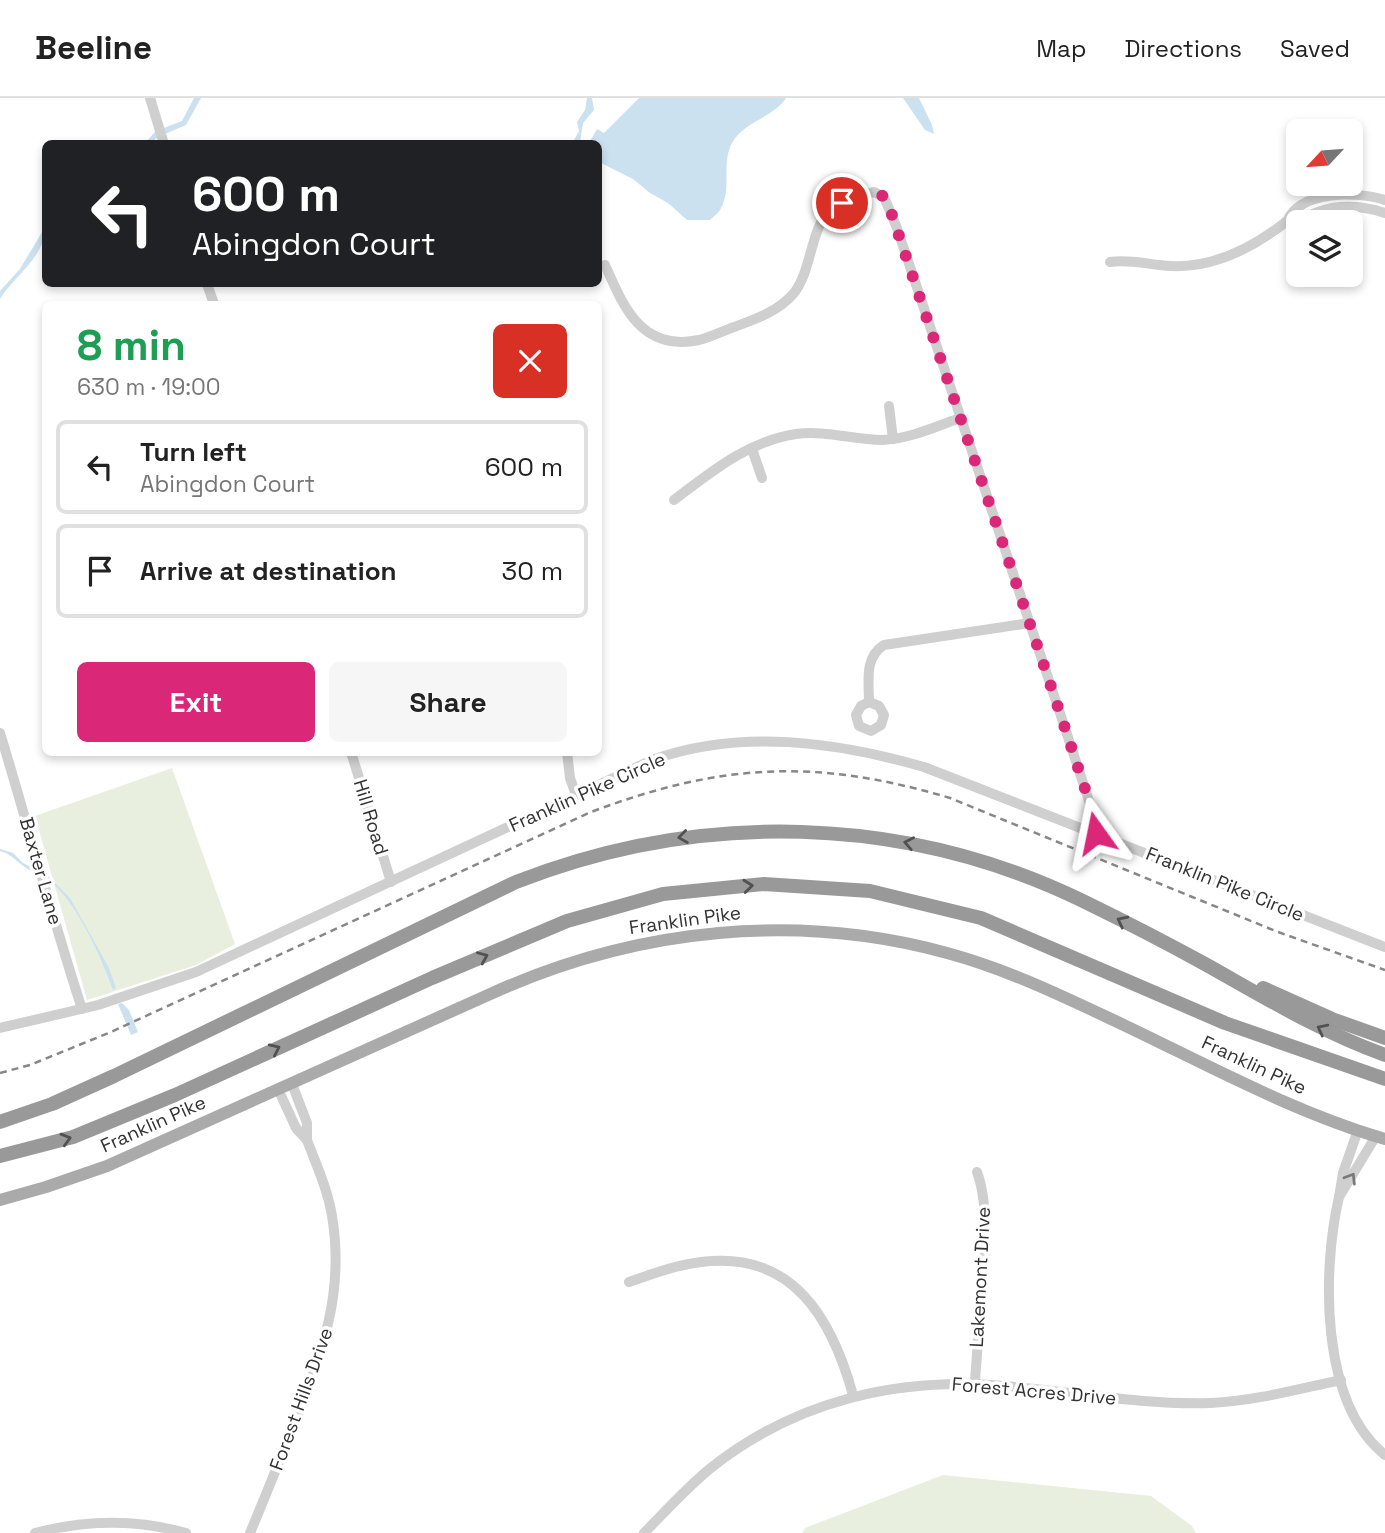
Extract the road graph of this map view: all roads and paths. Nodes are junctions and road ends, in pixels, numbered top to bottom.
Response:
1 (150, 98) edge
2 (162, 136) edge
3 (1385, 200) edge
4 (1292, 210) edge
5 (1325, 210) edge
6 (1385, 213) edge
7 (1286, 222) edge
8 (1110, 262) dead end
9 (605, 265) dead end
10 (889, 406) dead end
11 (960, 418) junction
12 (893, 439) junction
13 (752, 449) junction
14 (762, 478) dead end
15 (674, 500) dead end
16 (1030, 623) junction
17 (869, 702) dead end
18 (0, 733) edge
19 (352, 756) edge
20 (567, 756) edge
21 (576, 794) junction
22 (1096, 833) junction
23 (391, 882) junction
24 (1385, 947) edge
25 (1203, 963) junction
26 (82, 1009) junction
27 (0, 1028) edge
28 (1385, 1038) edge
29 (1385, 1055) edge
30 (1385, 1079) edge
31 (292, 1084) junction
32 (278, 1090) junction
33 (0, 1122) edge
34 (1358, 1130) junction
35 (1380, 1137) edge
36 (307, 1140) junction
37 (0, 1156) edge
38 (977, 1172) dead end
39 (1339, 1197) junction
40 (0, 1200) edge
41 (629, 1282) dead end
42 (1341, 1380) junction
43 (975, 1384) junction
44 (853, 1395) junction
45 (1385, 1455) edge
46 (35, 1533) edge
47 (186, 1533) edge
48 (250, 1533) edge
49 (643, 1533) edge

1 - 2 street
3 - 4 street
5 - 6 street
7 - 8 street
9 - 11 street
10 - 12 street
11 - 12 street
11 - 16 street
12 - 13 street
13 - 14 street
13 - 15 street
16 - 17 street
16 - 22 street
18 - 26 street, Baxter Lane
19 - 23 street, Hill Road
20 - 21 street
21 - 22 street, Franklin Pike Circle
21 - 23 street, Franklin Pike Circle
22 - 24 street, Franklin Pike Circle
23 - 26 street, Franklin Pike Circle
25 - 28 highway
29 -> 25 highway
25 -> 33 highway
26 - 27 street, Franklin Pike Circle
37 -> 30 highway
31 - 32 main road, Franklin Pike
31 - 34 main road, Franklin Pike
31 - 36 street, Forest Hills Drive
32 - 36 street, Forest Hills Drive
32 - 40 main road, Franklin Pike
34 - 35 main road, Franklin Pike
34 - 39 street
39 -> 35 street
36 - 48 street, Forest Hills Drive
38 - 43 street, Lakemont Drive
39 - 42 street
41 - 44 street
42 - 43 street, Forest Acres Drive
42 - 45 street
43 - 44 street, Forest Acres Drive
44 - 49 street, Forest Acres Drive
46 - 47 street

